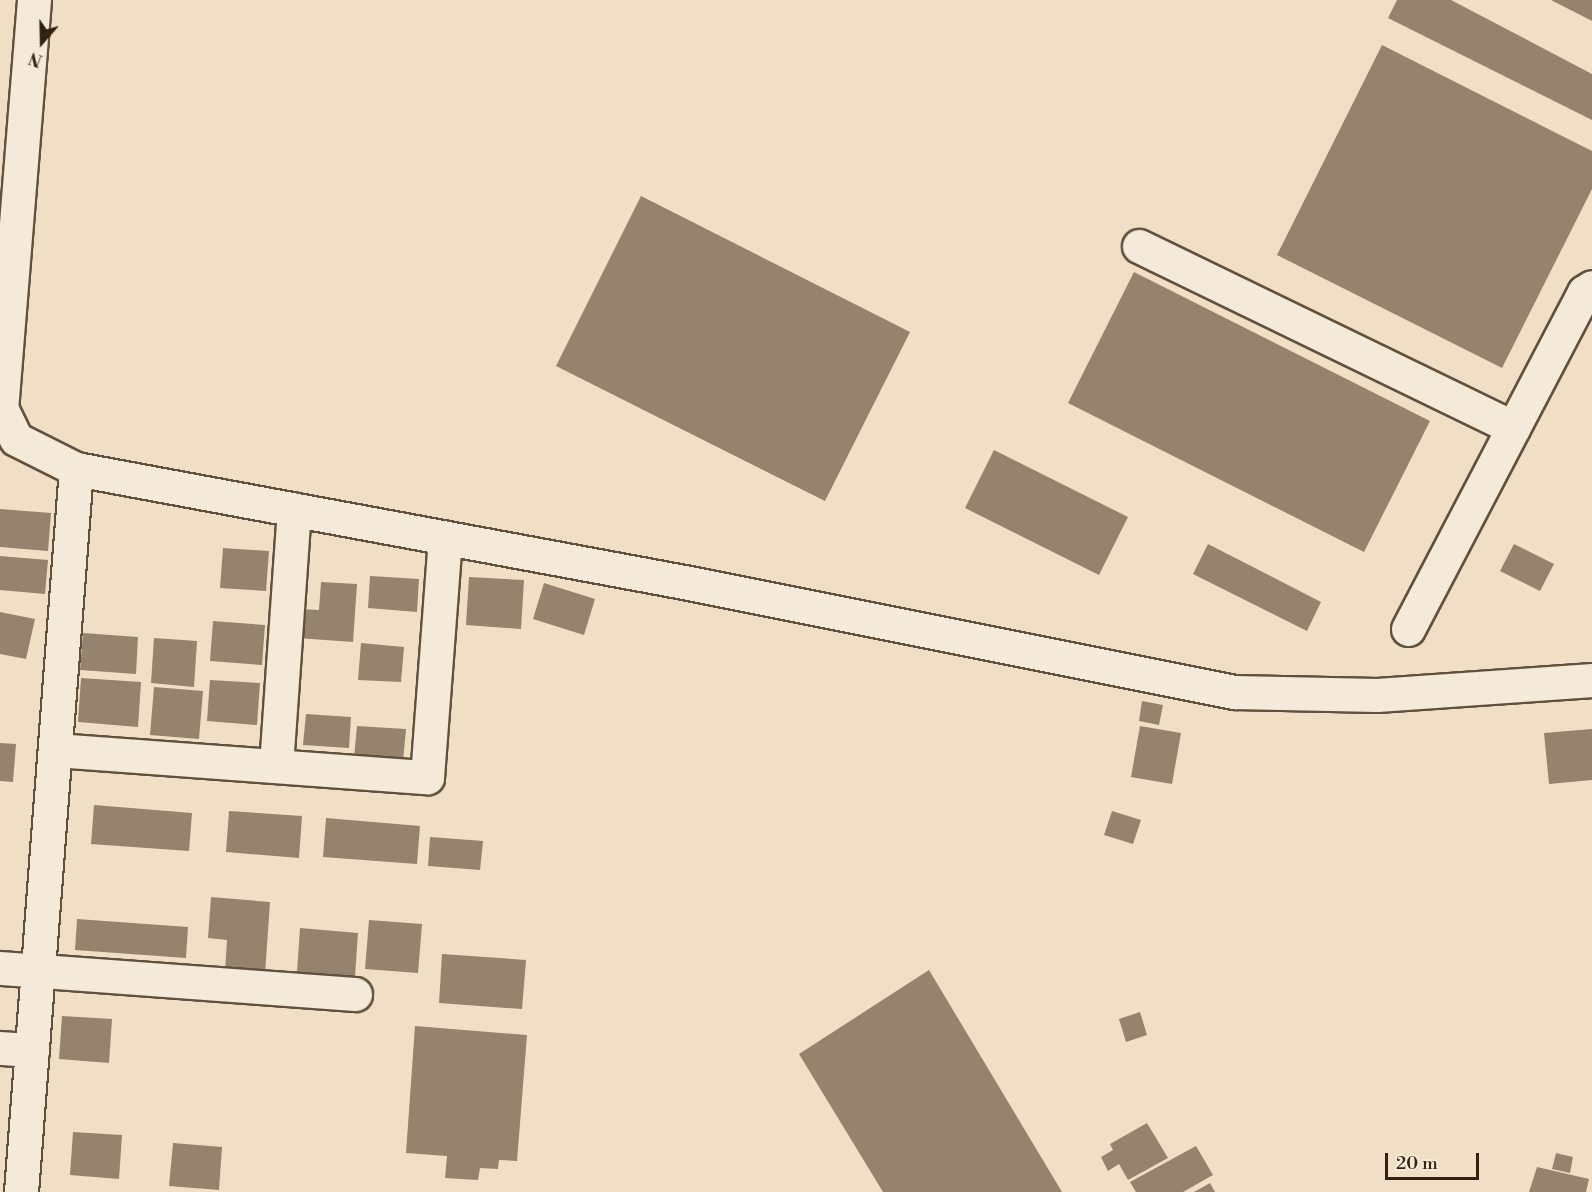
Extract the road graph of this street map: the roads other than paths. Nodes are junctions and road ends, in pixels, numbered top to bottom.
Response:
1 (34, 0) edge
2 (1139, 246) dead end
3 (1592, 287) edge
4 (1513, 428) junction
5 (76, 469) junction
6 (294, 510) junction
7 (445, 538) junction
8 (1408, 629) dead end
9 (1592, 680) edge
10 (55, 750) junction
11 (276, 766) junction
12 (0, 968) edge
13 (38, 971) junction
14 (355, 994) dead end
15 (0, 1048) edge
16 (32, 1050) junction
17 (21, 1192) edge

1 - 5 street
2 - 4 street
3 - 4 street
4 - 8 street
5 - 6 street
5 - 10 street
6 - 7 street
6 - 11 street
7 - 9 street
7 - 11 street
10 - 11 street
10 - 13 street
12 - 13 street
13 - 14 street
13 - 16 street
15 - 16 street
16 - 17 street

